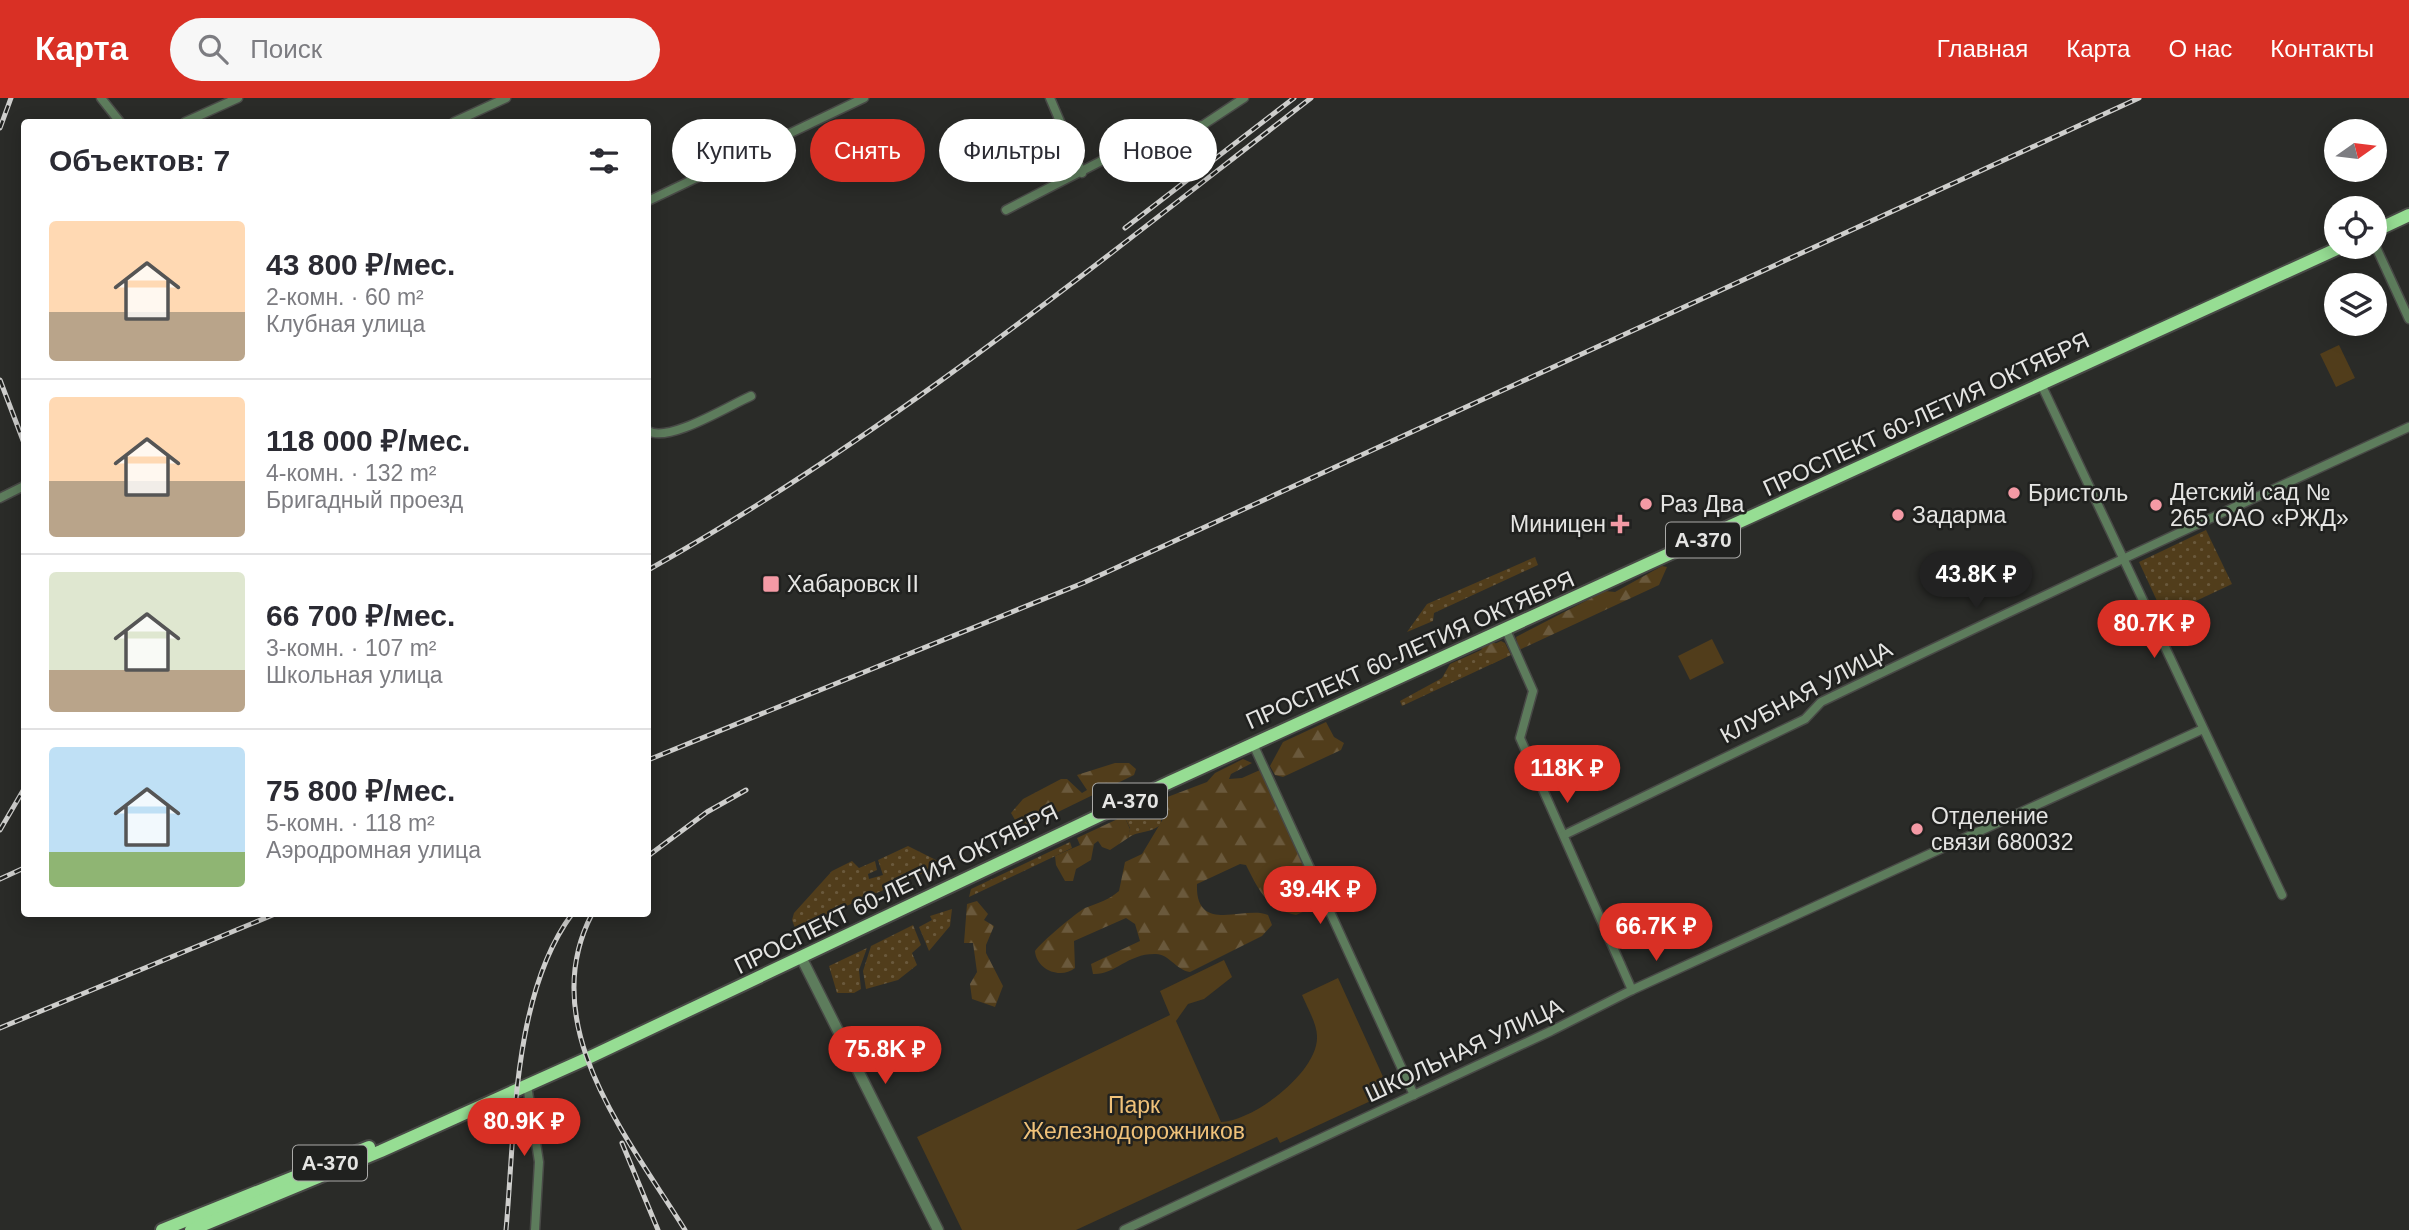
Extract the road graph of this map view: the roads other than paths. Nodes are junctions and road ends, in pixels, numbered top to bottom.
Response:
1 (101, 98) edge
2 (237, 98) edge
3 (506, 98) edge
4 (864, 98) edge
5 (1050, 98) edge
6 (1244, 98) edge
7 (118, 119) edge
8 (192, 119) edge
9 (472, 119) edge
10 (1059, 119) edge
11 (1085, 171) edge
12 (1064, 182) edge
13 (651, 200) edge
14 (1006, 210) dead end
15 (2409, 215) edge
16 (2387, 225) edge
17 (2324, 255) edge
18 (2381, 259) edge
19 (2409, 319) edge
20 (2041, 384) junction
21 (751, 396) dead end
22 (2409, 428) edge
23 (651, 433) edge
24 (21, 488) edge
25 (0, 498) edge
26 (2124, 561) junction
27 (1506, 631) junction
28 (2203, 729) junction
29 (1254, 744) junction
30 (1564, 835) junction
31 (2282, 895) dead end
32 (802, 957) junction
33 (1632, 990) junction
34 (527, 1085) junction
35 (1414, 1095) junction
36 (499, 1096) junction
37 (162, 1230) edge
38 (191, 1230) edge
39 (535, 1230) edge
40 (938, 1230) edge
41 (1124, 1230) edge

1 - 7 street
2 - 8 street
3 - 9 street
4 - 13 street
5 - 10 street
6 - 11 street
12 - 14 street
15 - 16 highway
17 - 20 highway, ПРОСПЕКТ 60-ЛЕТИЯ ОКТЯБРЯ / А-370
18 - 19 street
20 - 26 street
20 - 27 highway, ПРОСПЕКТ 60-ЛЕТИЯ ОКТЯБРЯ / А-370
21 - 23 street
22 - 26 street, КЛУБНАЯ УЛИЦА
24 - 25 street
26 - 28 street
26 - 30 street, КЛУБНАЯ УЛИЦА
27 - 29 highway, ПРОСПЕКТ 60-ЛЕТИЯ ОКТЯБРЯ / А-370
27 - 30 street
28 - 31 street
28 - 33 street, ШКОЛЬНАЯ УЛИЦА
29 - 32 highway, ПРОСПЕКТ 60-ЛЕТИЯ ОКТЯБРЯ / А-370
29 - 35 street
30 - 33 street
32 - 34 highway, ПРОСПЕКТ 60-ЛЕТИЯ ОКТЯБРЯ / А-370
32 - 40 street
33 - 35 street, ШКОЛЬНАЯ УЛИЦА
34 - 36 highway, ПРОСПЕКТ 60-ЛЕТИЯ ОКТЯБРЯ / А-370
34 - 39 street
35 - 41 street, ШКОЛЬНАЯ УЛИЦА
36 - 37 highway, ПРОСПЕКТ 60-ЛЕТИЯ ОКТЯБРЯ / А-370
36 - 38 highway, ПРОСПЕКТ 60-ЛЕТИЯ ОКТЯБРЯ / А-370

